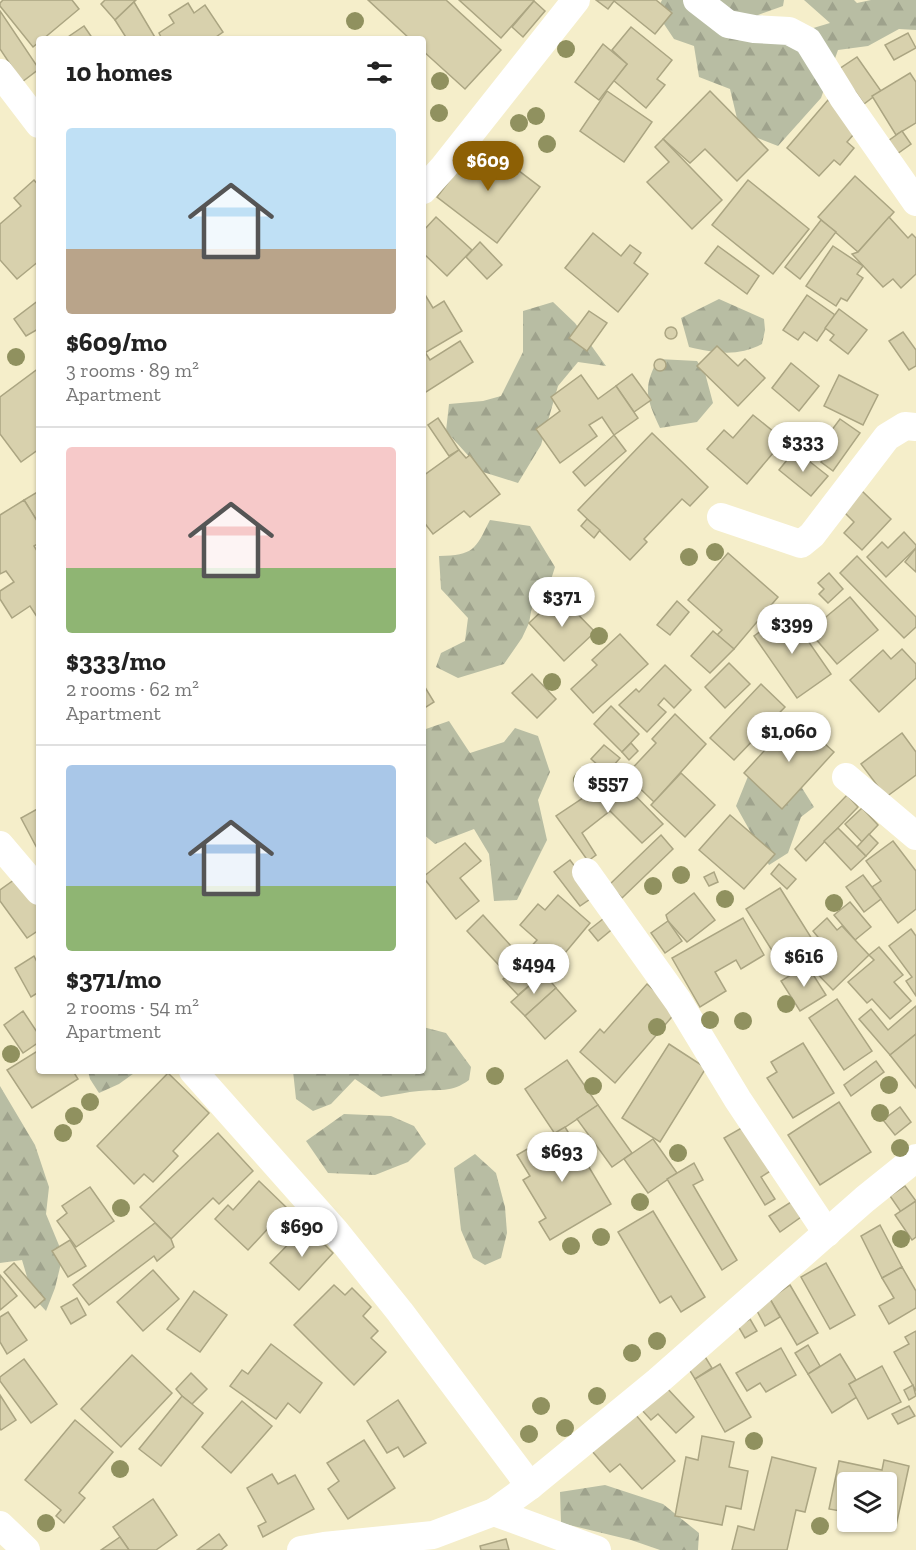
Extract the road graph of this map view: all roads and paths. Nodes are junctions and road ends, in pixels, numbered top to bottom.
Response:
1 (576, 0) edge
2 (697, 0) edge
3 (0, 73) edge
4 (36, 120) edge
5 (426, 187) edge
6 (916, 202) edge
7 (916, 427) edge
8 (721, 517) dead end
9 (846, 777) dead end
10 (916, 836) edge
11 (0, 845) edge
12 (586, 872) dead end
13 (36, 887) edge
14 (196, 1074) edge
15 (916, 1158) edge
16 (827, 1233) junction
17 (530, 1486) junction
18 (494, 1512) junction
19 (0, 1525) edge
20 (26, 1550) edge
21 (301, 1550) edge
22 (597, 1550) edge

1 - 5 street
2 - 6 street
3 - 4 street
7 - 8 street
9 - 10 street
11 - 13 street
12 - 16 street
14 - 17 street
15 - 16 street
16 - 17 street
17 - 18 street
18 - 21 street
18 - 22 street
19 - 20 street

